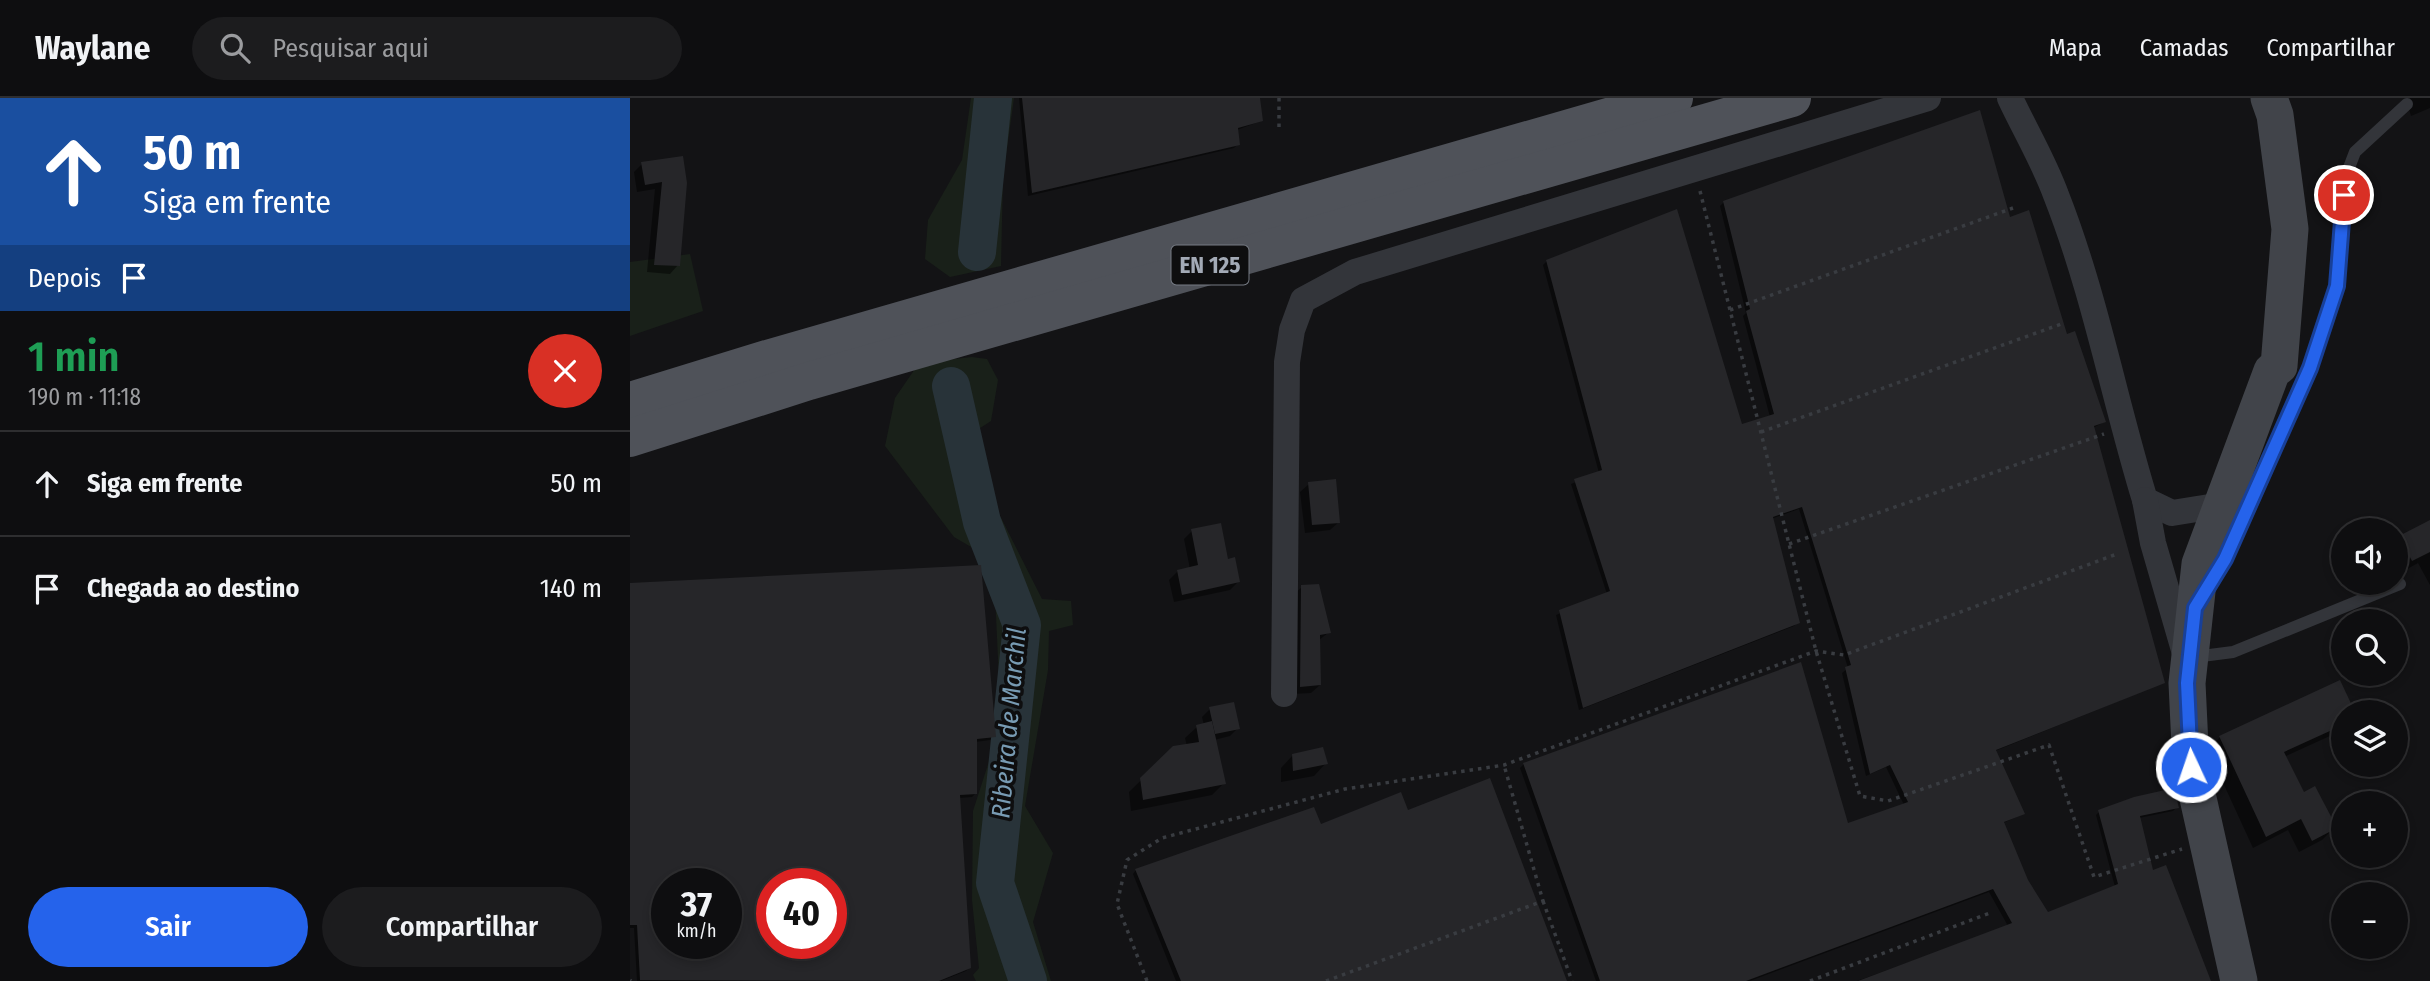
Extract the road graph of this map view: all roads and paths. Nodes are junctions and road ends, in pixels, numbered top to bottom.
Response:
1 (1279, 98) edge
2 (1674, 98) edge
3 (1792, 98) edge
4 (1928, 98) edge
5 (2010, 98) edge
6 (2269, 98) edge
7 (2407, 104) dead end
8 (1279, 127) dead end
9 (1694, 169) junction
10 (2013, 208) dead end
11 (1730, 310) junction
12 (2064, 323) dead end
13 (630, 401) edge
14 (1761, 432) junction
15 (2104, 434) dead end
16 (630, 438) edge
17 (2145, 500) junction
18 (2222, 505) junction
19 (1789, 544) junction
20 (2117, 554) dead end
21 (2373, 595) edge
22 (2195, 608) junction
23 (1816, 651) junction
24 (2189, 662) junction
25 (1284, 694) dead end
26 (1504, 765) junction
27 (2207, 841) junction
28 (1544, 901) junction
29 (1990, 913) dead end
30 (1147, 981) edge
31 (1326, 981) edge
32 (1572, 981) edge
33 (1810, 981) edge
34 (2239, 981) edge

1 - 8 path
2 - 13 main road, EN 125
3 - 16 main road, EN 125
4 - 9 street
5 - 17 street
6 - 18 street
7 - 22 lane
9 - 11 path
9 - 25 street
10 - 11 path
11 - 14 path
12 - 14 path
14 - 19 path
15 - 19 path
17 - 18 street
17 - 24 street
18 - 22 street
19 - 23 path
20 - 23 path
21 - 24 lane
22 - 24 street
23 - 26 path
23 - 27 path
24 - 27 street
26 - 28 path
26 - 30 path
27 - 34 street
28 - 31 path
28 - 32 path
29 - 33 path

